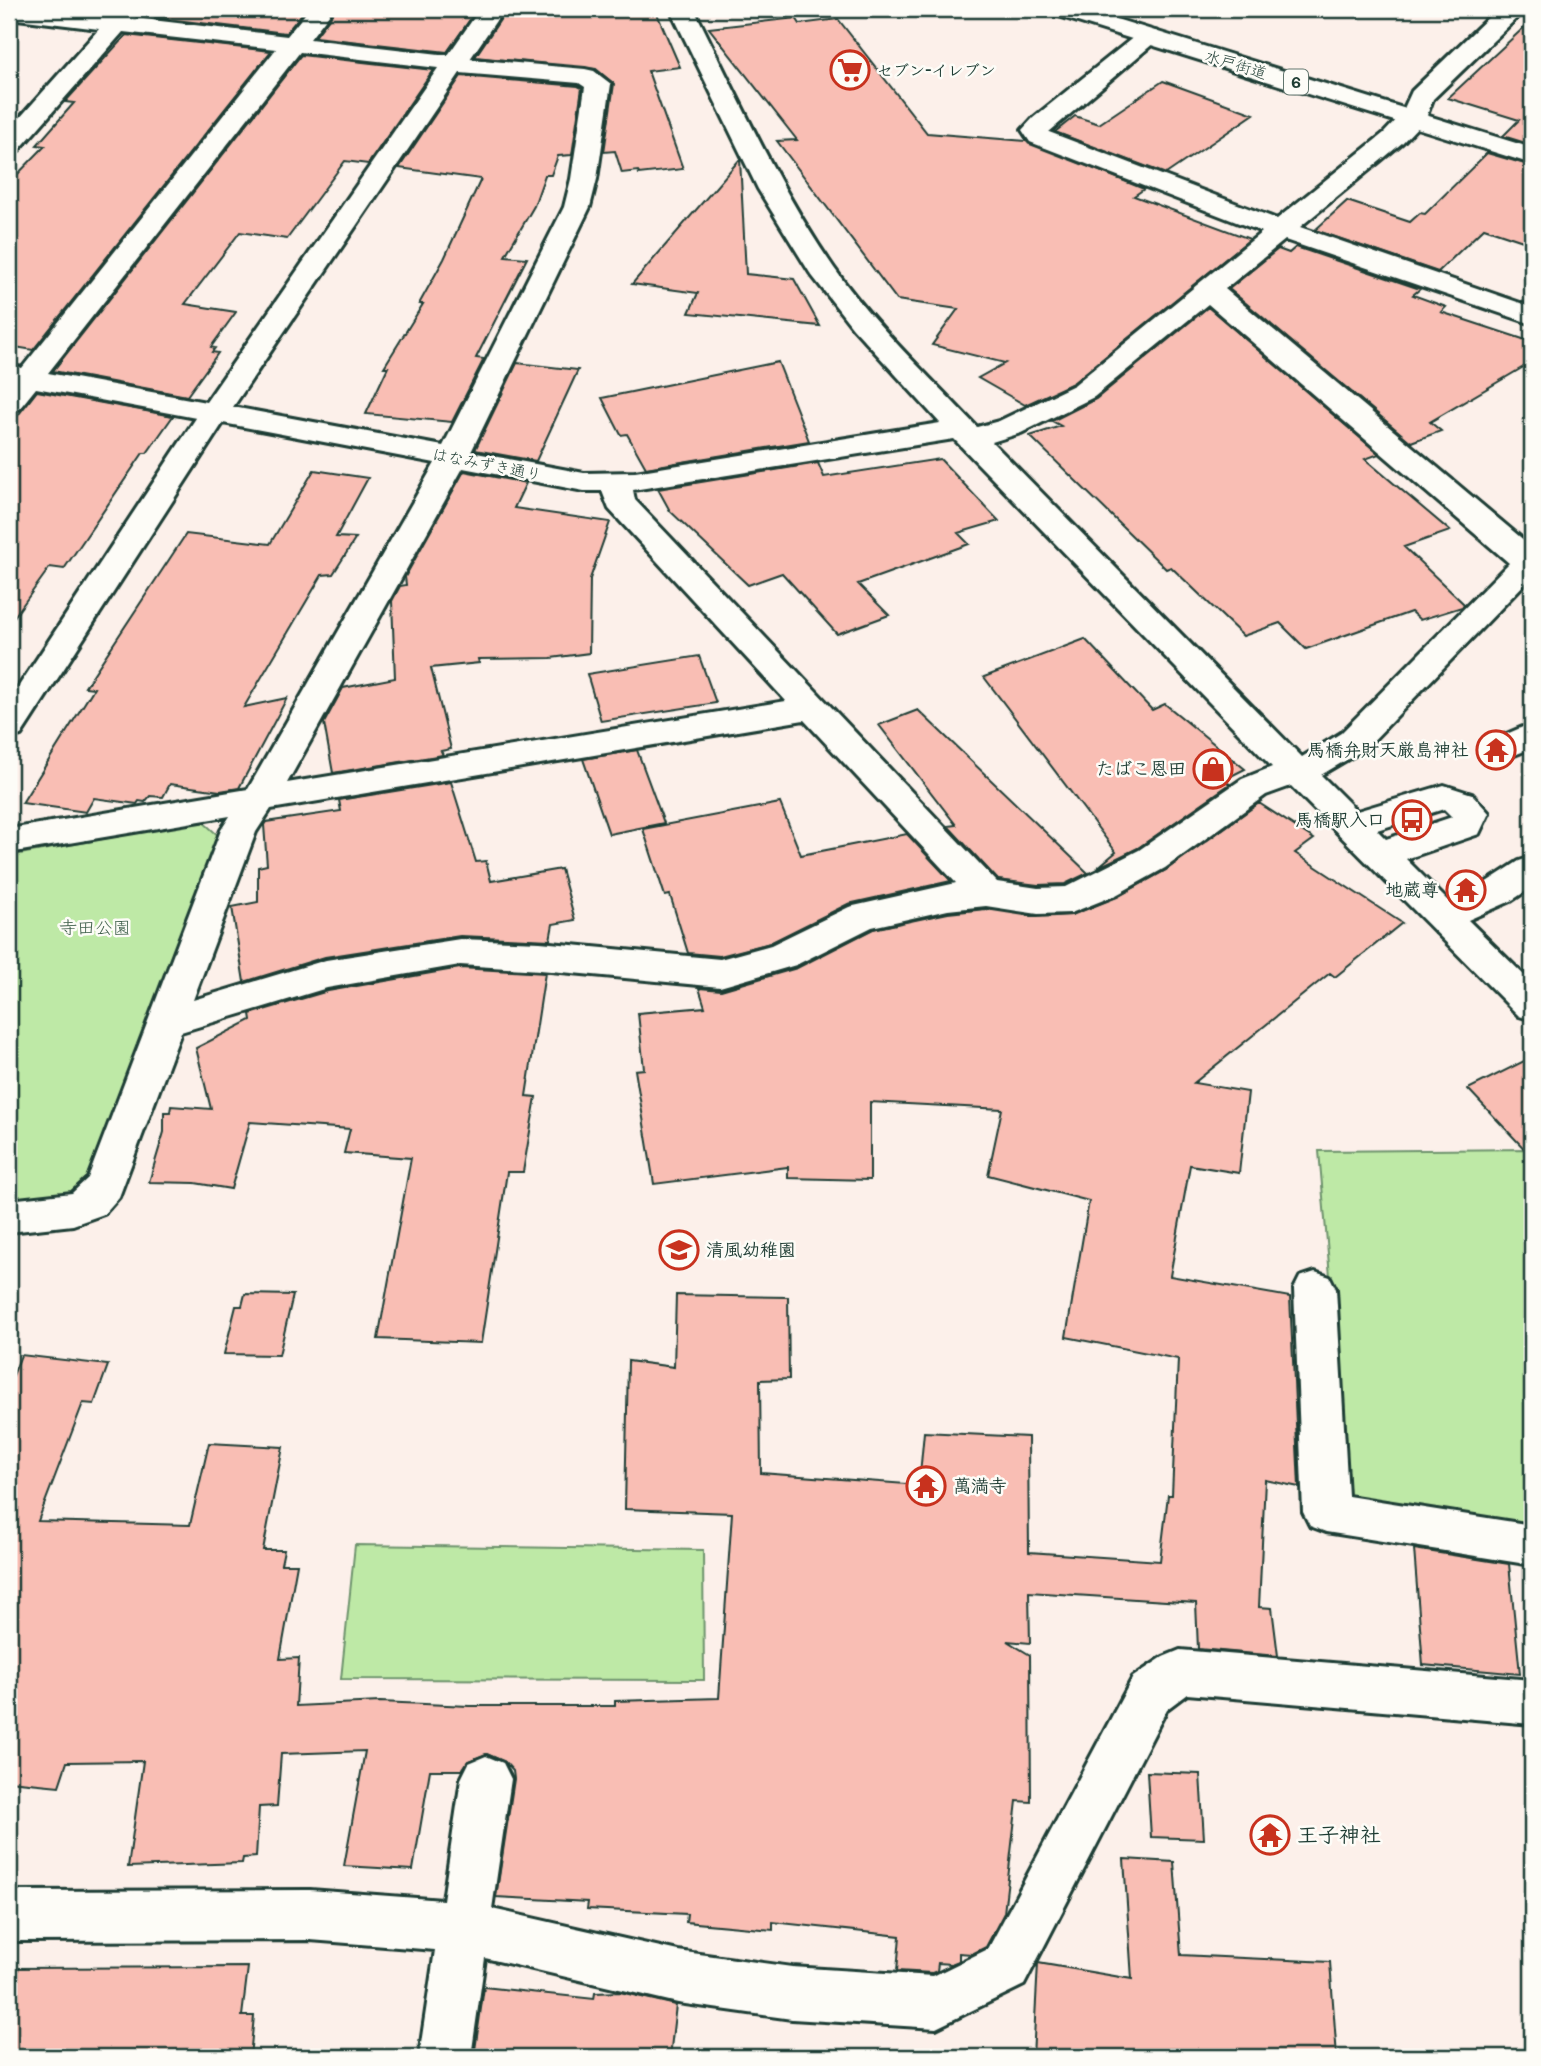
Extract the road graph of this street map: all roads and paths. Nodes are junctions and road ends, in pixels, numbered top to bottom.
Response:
1 (321, 9) edge
2 (492, 9) edge
3 (682, 9) edge
4 (1060, 9) edge
5 (1503, 10) edge
6 (9, 11) edge
7 (124, 16) edge
8 (1532, 21) edge
9 (1149, 37) junction
10 (292, 45) junction
11 (455, 64) junction
12 (1413, 118) junction
13 (9, 145) edge
14 (1532, 156) edge
15 (1279, 229) junction
16 (1208, 289) junction
17 (1532, 316) edge
18 (19, 376) edge
19 (9, 403) edge
20 (216, 412) junction
21 (966, 433) junction
22 (453, 457) junction
23 (616, 483) junction
24 (1531, 560) edge
25 (812, 708) junction
26 (9, 727) edge
27 (1298, 771) junction
28 (261, 798) junction
29 (1352, 825) junction
30 (9, 841) edge
31 (1381, 854) junction
32 (1532, 870) edge
33 (986, 893) junction
34 (1444, 916) junction
35 (1532, 1006) edge
36 (165, 1023) junction
37 (9, 1216) edge
38 (1315, 1289) dead end
39 (1532, 1545) edge
40 (1532, 1702) edge
41 (486, 1779) dead end
42 (9, 1916) edge
43 (462, 1927) junction
44 (445, 2057) edge

1 - 10 main road
2 - 11 main road
3 - 21 main road
4 - 9 main road, 水戸街道 / 6
5 - 8 main road
5 - 12 main road
6 - 7 main road
7 - 10 main road
7 - 13 main road
9 - 12 main road, 水戸街道 / 6
9 - 15 main road
10 - 11 main road
10 - 18 main road
11 - 20 main road
11 - 22 main road
12 - 14 main road, 水戸街道 / 6
12 - 15 main road
15 - 16 main road
15 - 17 main road
16 - 21 main road, はなみずき通り
16 - 24 main road
18 - 19 main road
18 - 20 main road, はなみずき通り
20 - 22 main road, はなみずき通り
20 - 26 main road
21 - 23 main road, はなみずき通り
21 - 27 main road
22 - 23 main road, はなみずき通り
22 - 28 main road
23 - 25 main road
24 - 27 main road
25 - 28 main road
25 - 33 main road
27 - 29 main road
27 - 33 main road
28 - 30 main road
28 - 36 main road
29 - 31 main road
29 - 31 main road
31 - 34 main road
32 - 34 main road
33 - 36 main road
34 - 35 main road
36 - 37 main road
38 - 39 main road
40 - 43 main road
41 - 43 main road
42 - 43 main road
43 - 44 main road

